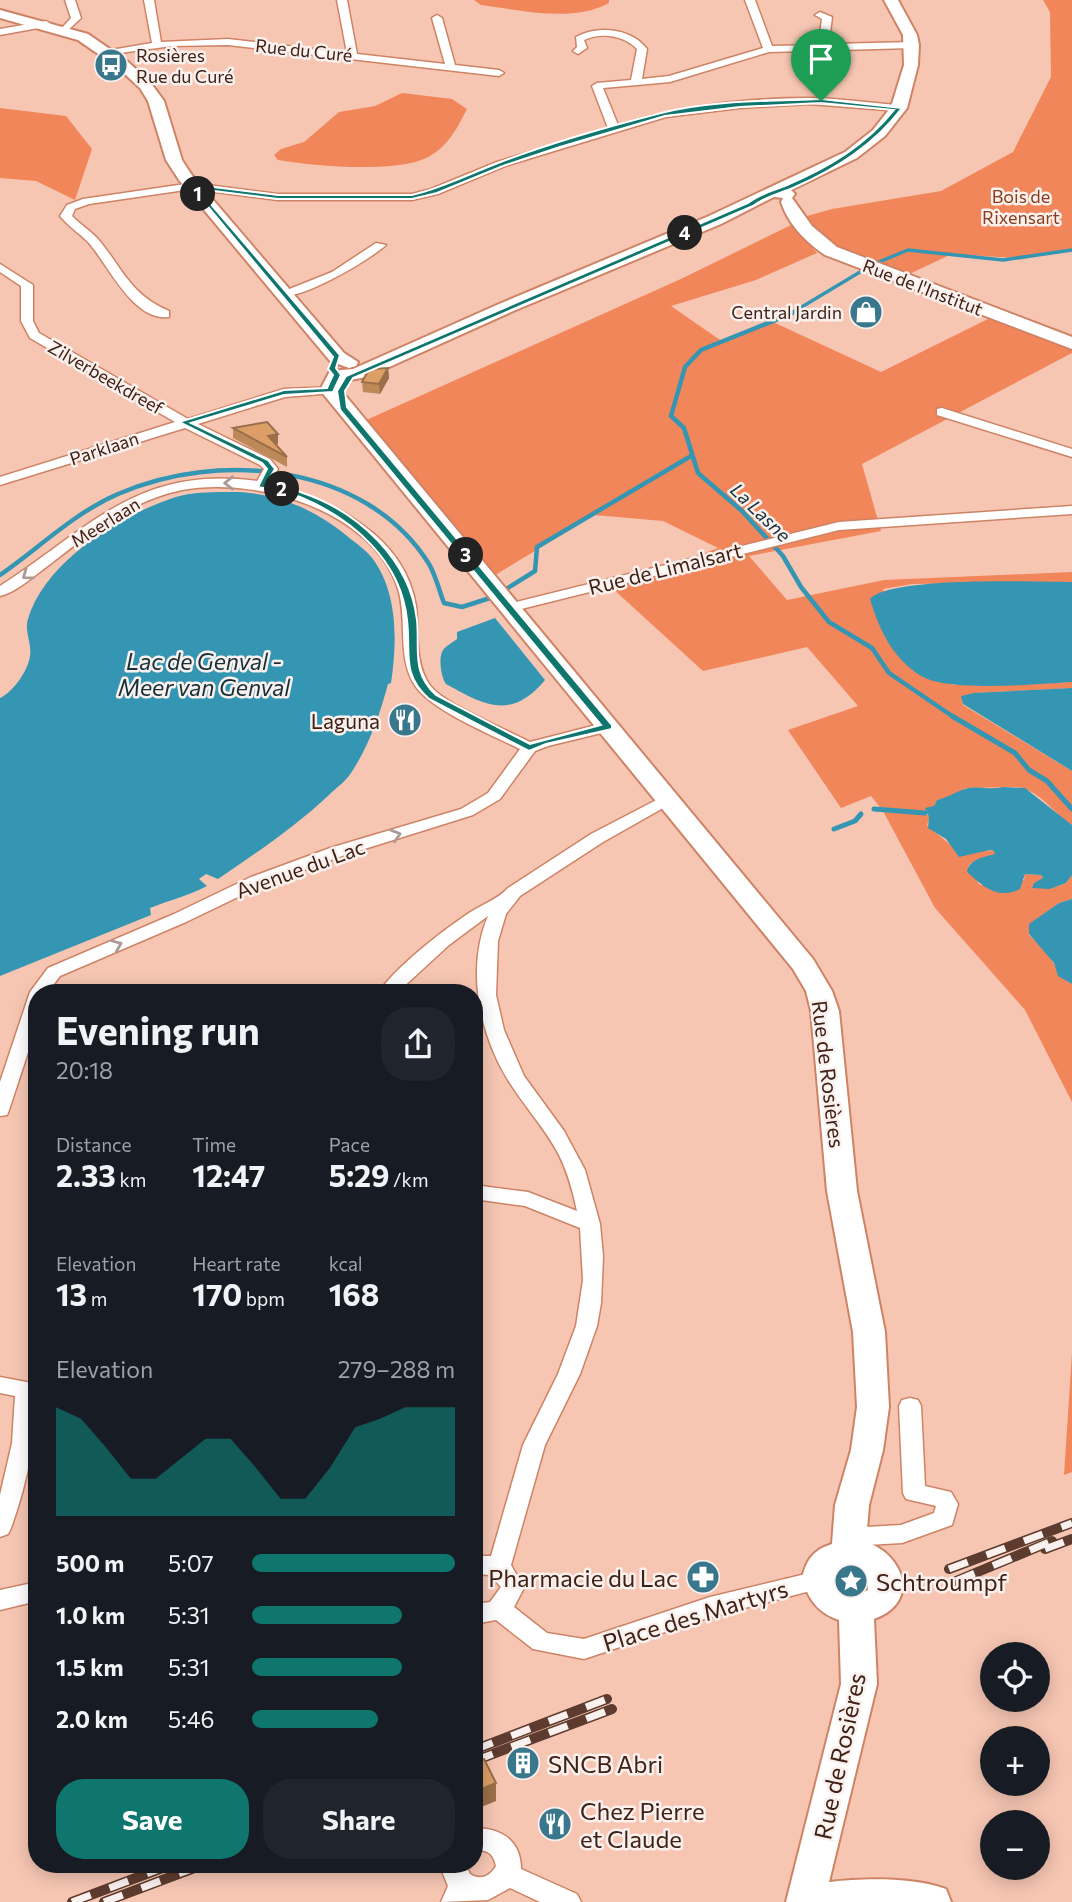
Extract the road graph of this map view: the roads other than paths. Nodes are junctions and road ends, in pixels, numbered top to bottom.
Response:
1 (70, 0) edge
2 (149, 0) edge
3 (342, 0) edge
4 (750, 0) edge
5 (891, 0) edge
6 (0, 14) edge
7 (820, 15) dead end
8 (438, 18) dead end
9 (46, 24) junction
10 (65, 30) junction
11 (0, 32) edge
12 (912, 45) junction
13 (157, 46) junction
14 (829, 48) junction
15 (768, 49) junction
16 (578, 51) dead end
17 (108, 53) junction
18 (353, 56) junction
19 (451, 67) junction
20 (499, 74) dead end
21 (635, 82) junction
22 (899, 108) junction
23 (614, 129) junction
24 (192, 186) junction
25 (776, 199) junction
26 (380, 245) dead end
27 (0, 267) edge
28 (283, 294) junction
29 (165, 314) dead end
30 (1072, 343) edge
31 (393, 358) joint
32 (344, 373) junction
33 (942, 412) dead end
34 (184, 422) junction
35 (1072, 453) edge
36 (266, 477) junction
37 (0, 481) edge
38 (1072, 510) edge
39 (0, 592) edge
40 (503, 601) junction
41 (608, 727) junction
42 (529, 748) junction
43 (666, 800) junction
44 (505, 900) junction
45 (48, 984) edge
46 (397, 984) edge
47 (28, 1036) edge
48 (0, 1110) edge
49 (483, 1193) edge
50 (590, 1224) junction
51 (0, 1385) edge
52 (28, 1390) edge
53 (910, 1406) dead end
54 (28, 1408) edge
55 (0, 1528) edge
56 (849, 1545) junction
57 (483, 1563) edge
58 (499, 1567) junction
59 (818, 1580) junction
60 (28, 1593) edge
61 (0, 1601) edge
62 (856, 1609) junction
63 (500, 1610) junction
64 (483, 1615) edge
65 (483, 1839) edge
66 (507, 1875) junction
67 (456, 1883) edge
68 (568, 1902) edge
69 (806, 1902) edge
70 (932, 1902) edge

1 - 10 street
2 - 13 street
3 - 18 street
4 - 15 street
5 - 12 street
6 - 9 street, Rue de Rosières
7 - 14 street
8 - 19 street
9 - 10 street, Rue de Rosières
9 - 11 street
10 - 17 street, Rue de Rosières
12 - 14 street
12 - 22 street
13 - 17 street, Rue du Curé
13 - 18 street, Rue du Curé
14 - 15 street
15 - 21 street
16 - 21 street
17 - 24 street, Rue de Rosières
18 - 19 street, Rue du Curé
19 - 20 street, Rue du Curé
21 - 23 street
22 - 23 street
22 - 25 street
23 - 24 street
24 - 28 street, Rue de Rosières
24 - 29 street
25 - 30 street, Rue de l'Institut
25 - 31 street
26 - 28 street
27 - 34 street, Zilverbeekdreef
28 - 32 street, Rue de Rosières
31 - 32 street
32 - 34 street, Parklaan
32 - 40 street, Rue de Rosières
33 - 35 street
34 - 36 street, Zilverbeekdreef
34 - 37 street, Parklaan
36 -> 39 street, Meerlaan
36 - 42 street, Meerlaan
38 - 40 street, Rue de Limalsart
40 - 41 street, Rue de Rosières
41 - 42 street
41 - 43 street, Rue de Rosières
45 -> 42 street, Avenue du Lac
43 - 44 street
43 - 56 street, Rue de Rosières
44 - 46 street
44 - 50 street
47 - 48 street
49 - 50 street
50 - 58 street
51 - 52 street
53 - 56 street
54 - 55 street
56 - 59 street
56 - 62 street
57 - 58 street
58 - 63 street
59 - 62 street
59 - 63 street, Place des Martyrs
60 - 61 street
62 - 69 street, Rue de Rosières
63 - 64 street
65 - 66 street
66 - 67 street
66 - 68 street
69 - 70 street

